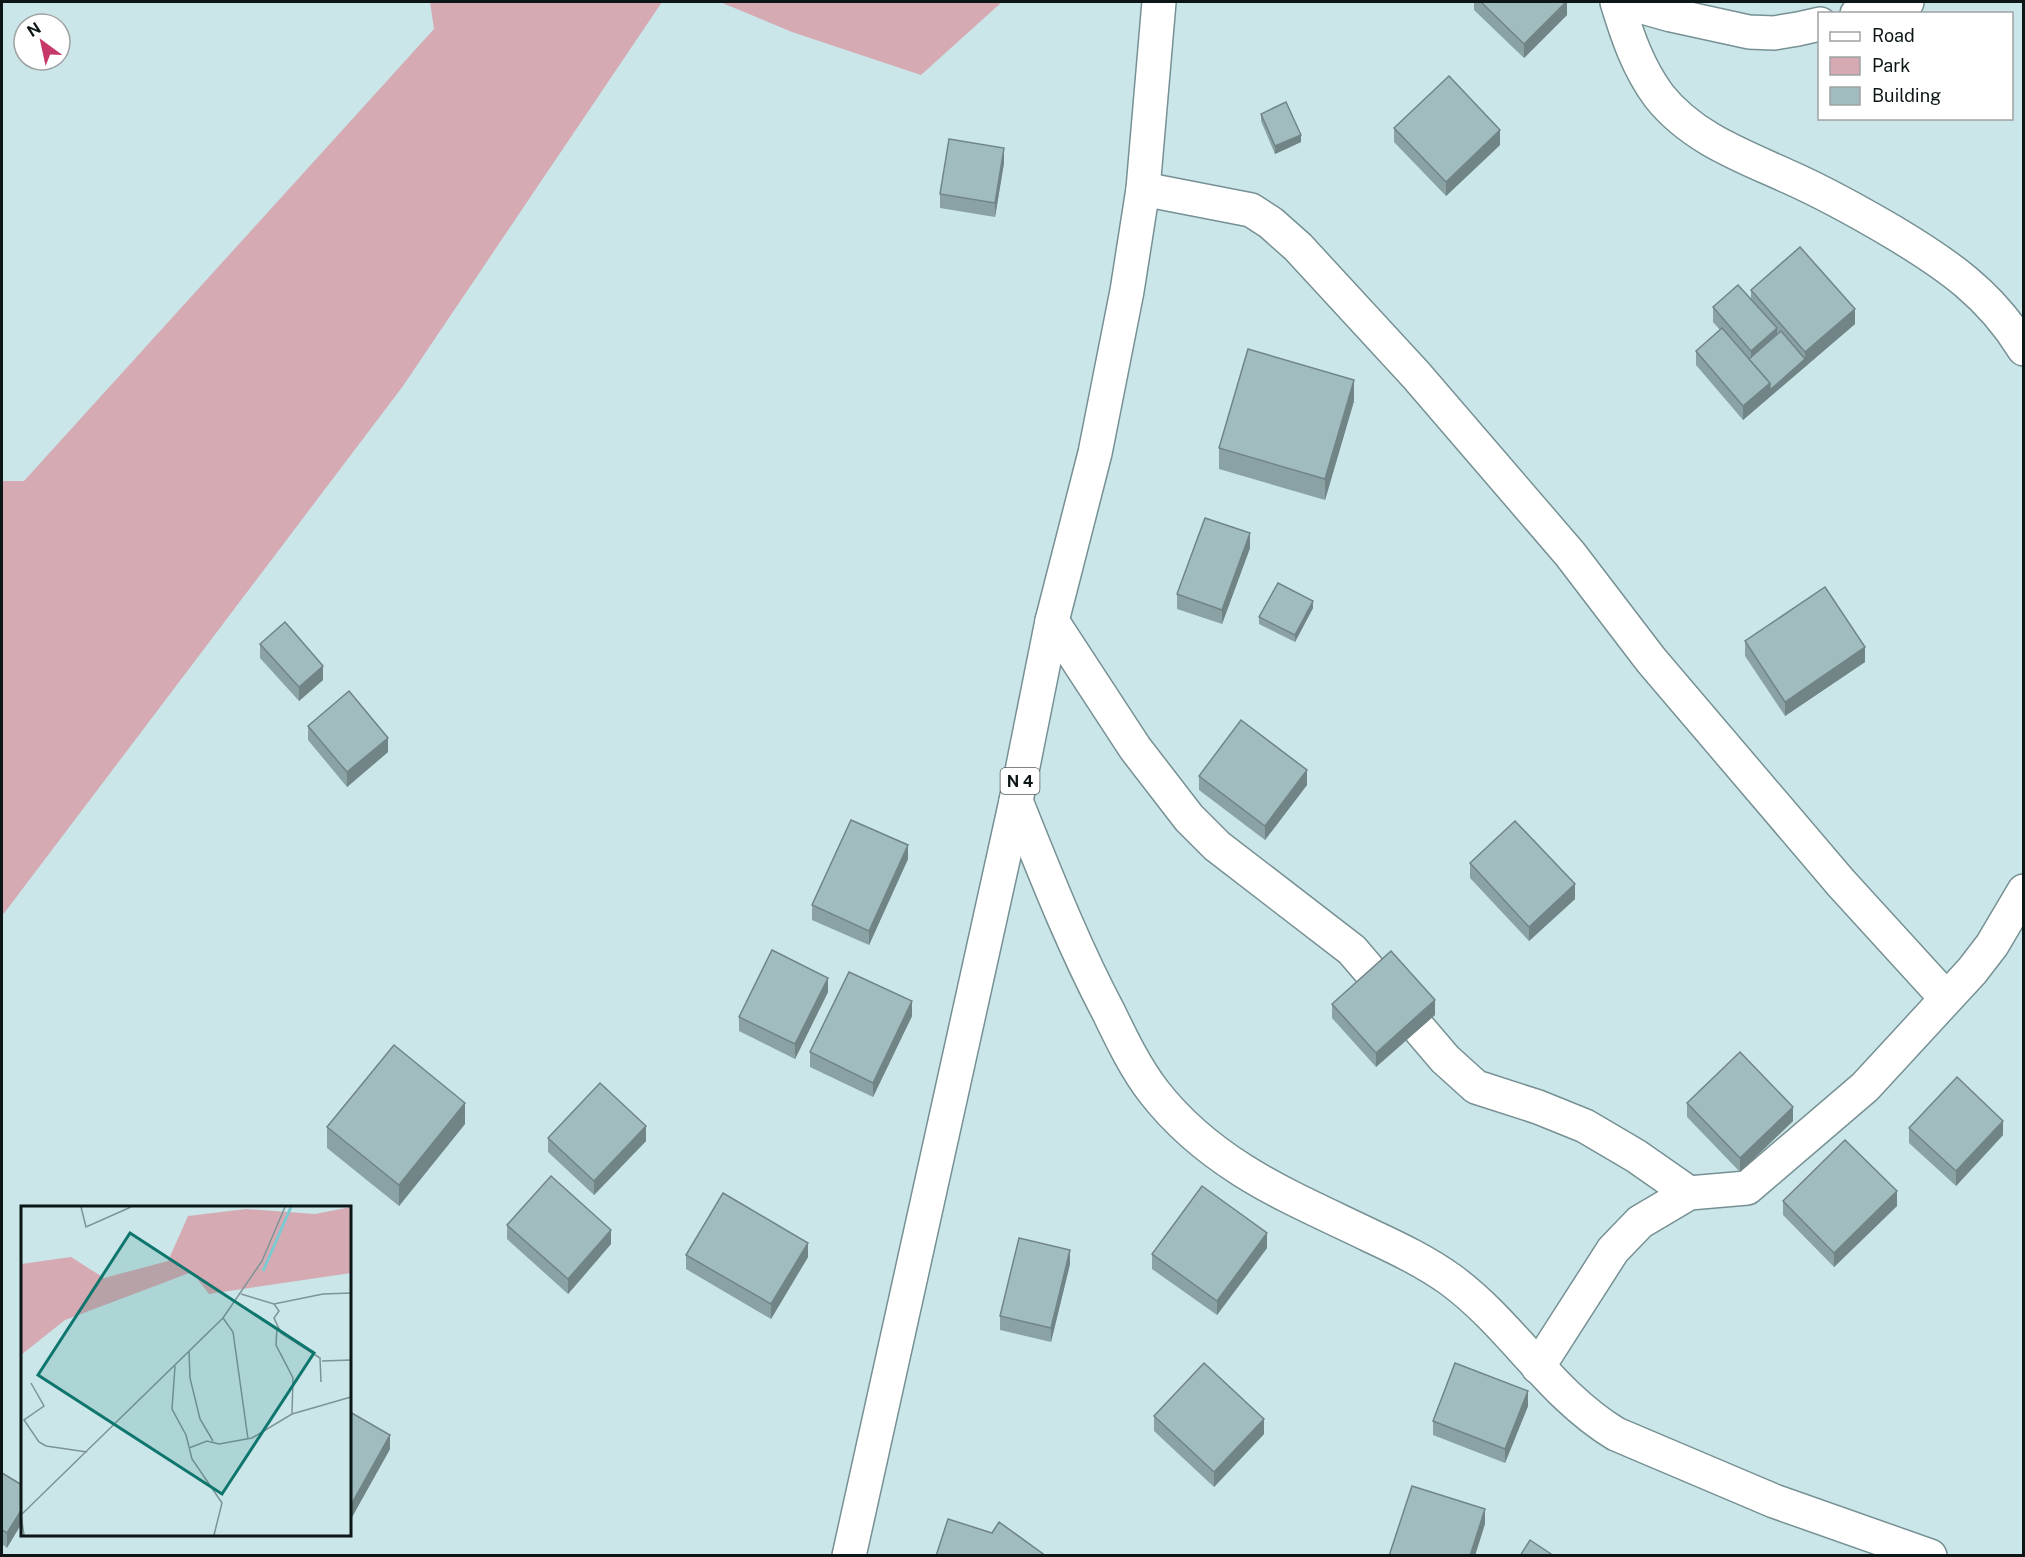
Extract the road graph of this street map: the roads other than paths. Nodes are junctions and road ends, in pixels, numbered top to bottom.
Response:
1 (1159, 2) edge
2 (1617, 2) edge
3 (1625, 2) edge
4 (1907, 2) edge
5 (1865, 12) edge
6 (1818, 24) edge
7 (1143, 189) junction
8 (2024, 349) edge
9 (1052, 621) junction
10 (1016, 801) junction
11 (2024, 891) edge
12 (1946, 998) junction
13 (1689, 1193) junction
14 (1538, 1367) junction
15 (849, 1556) edge
16 (1930, 1556) edge

1 - 7 main road, N 4
2 - 8 main road
3 - 6 main road
4 - 5 main road
7 - 9 main road, N 4
7 - 12 main road
9 - 10 main road, N 4
9 - 13 main road
10 - 14 main road
10 - 15 main road, N 4
11 - 12 main road
12 - 13 main road
13 - 14 main road
14 - 16 main road

